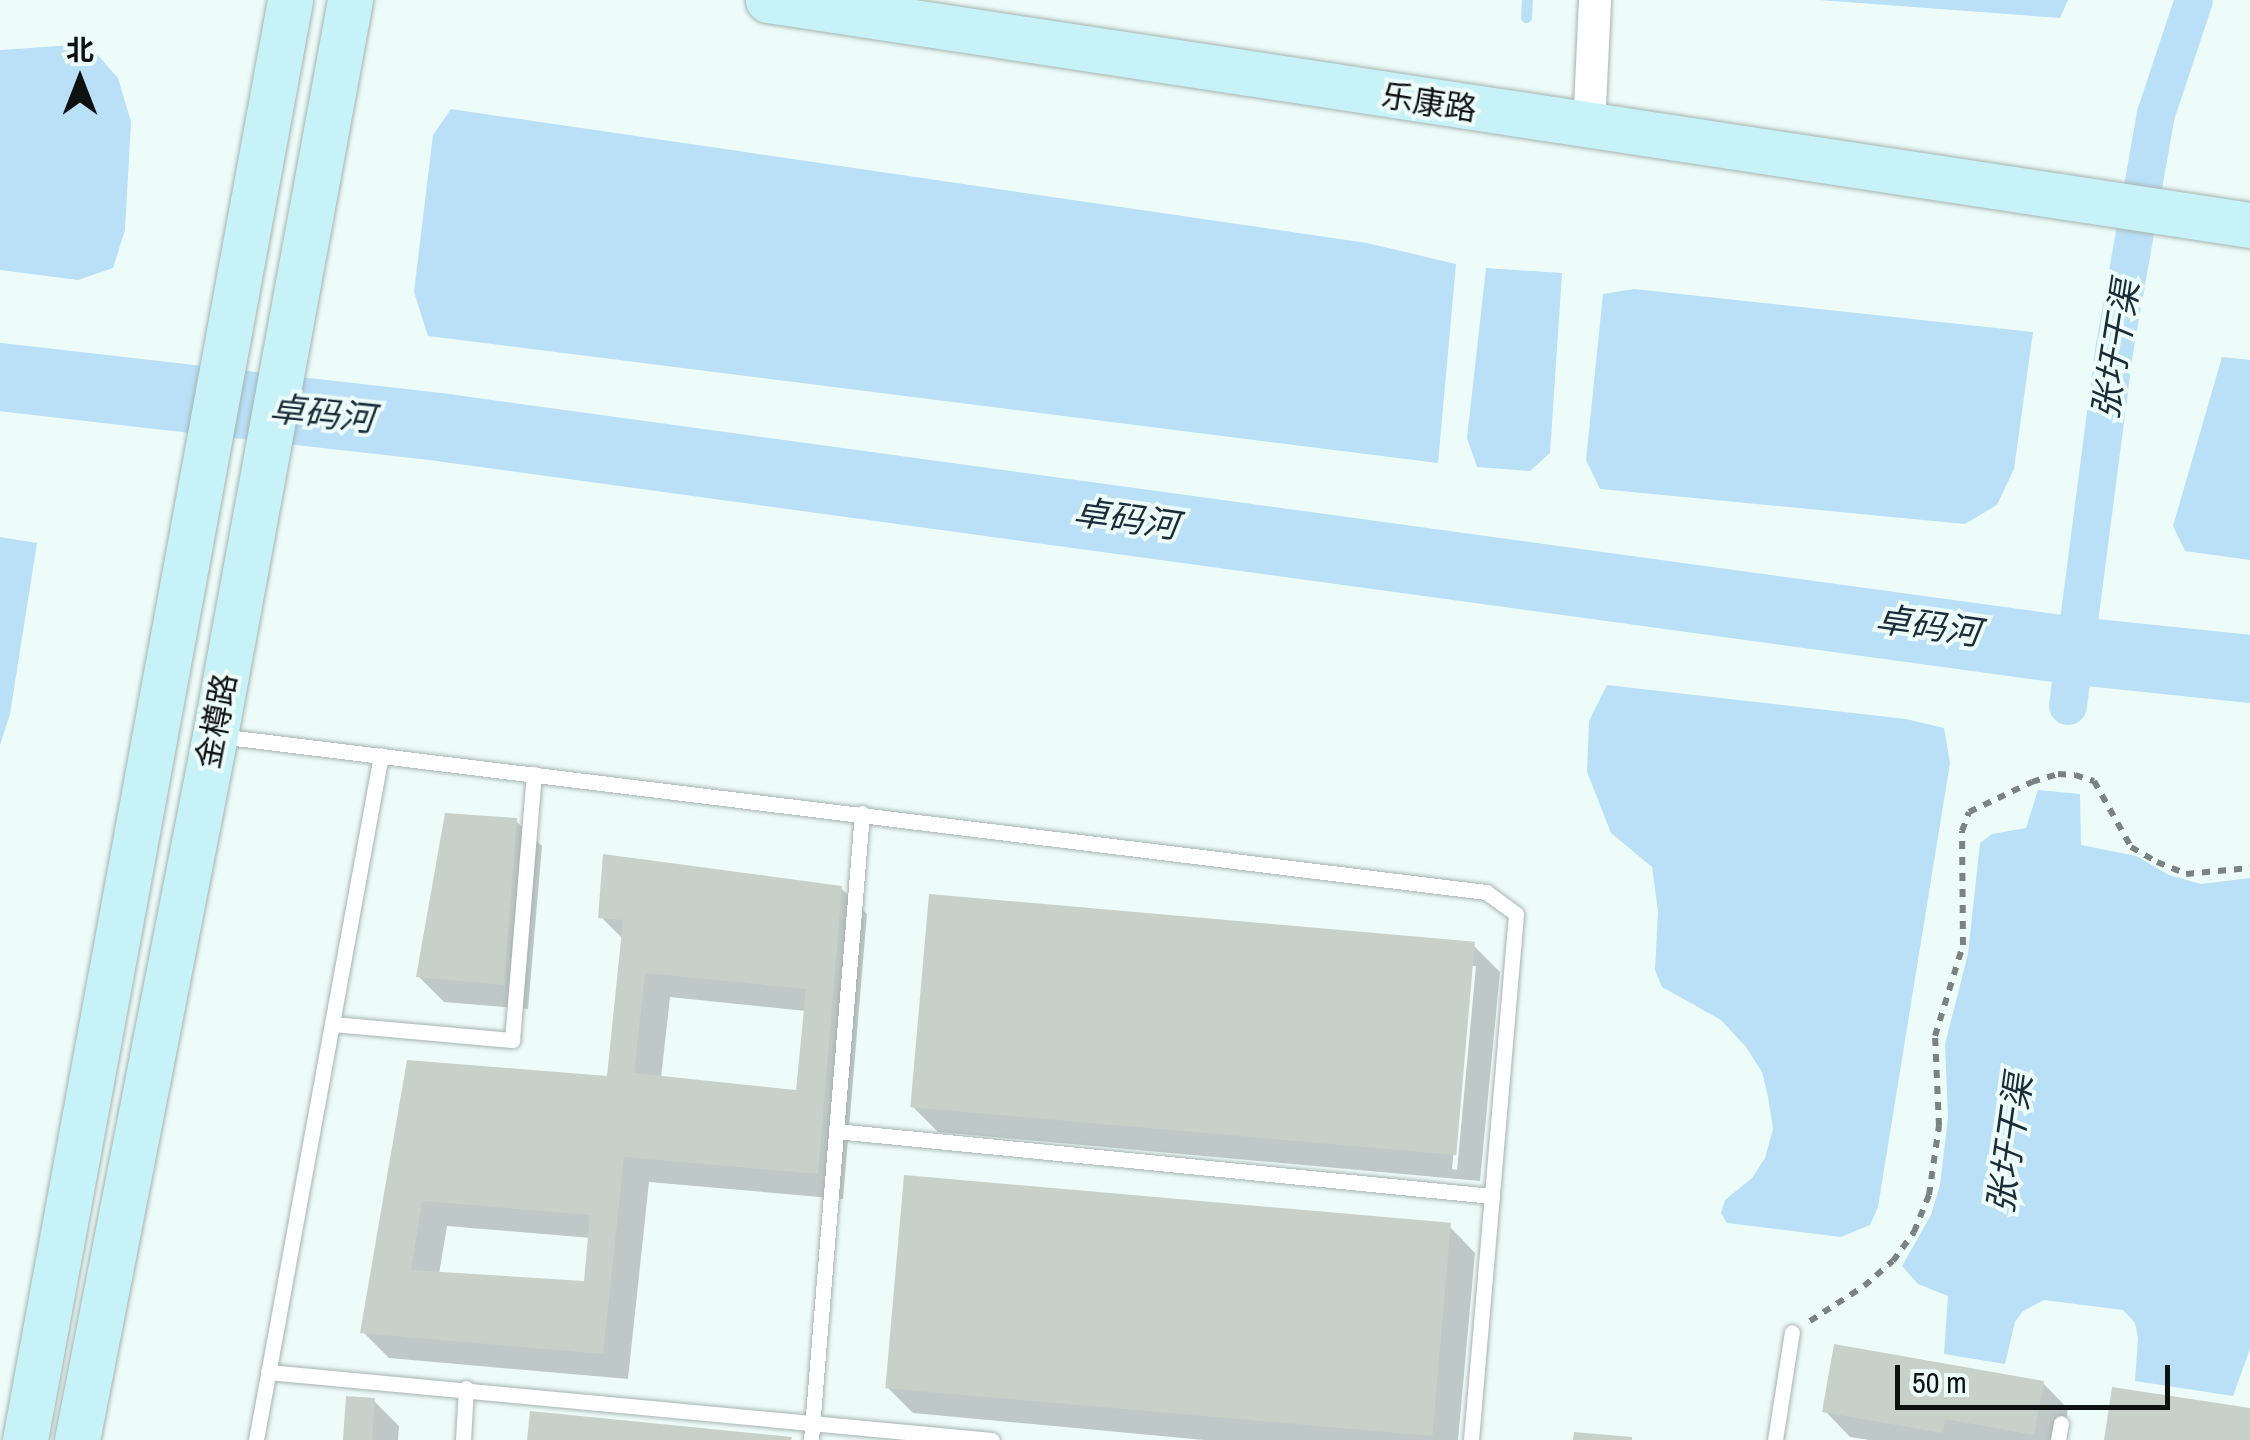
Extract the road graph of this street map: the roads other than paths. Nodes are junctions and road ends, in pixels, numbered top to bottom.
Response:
1 (290, 0) edge
2 (350, 0) edge
3 (768, 0) edge
4 (1595, 0) edge
5 (1590, 128) junction
6 (2250, 225) edge
7 (215, 735) junction
8 (381, 755) junction
9 (534, 774) junction
10 (862, 814) junction
11 (332, 1024) junction
12 (836, 1131) junction
13 (1492, 1196) junction
14 (1792, 1332) road end
15 (268, 1372) junction
16 (466, 1388) junction
17 (812, 1422) junction
18 (2061, 1423) dead end
19 (25, 1440) edge
20 (77, 1440) edge
21 (256, 1440) edge
22 (463, 1440) edge
23 (811, 1440) edge
24 (992, 1440) edge
25 (1471, 1440) edge
26 (1775, 1440) edge
27 (2058, 1440) edge

1 - 19 main road, 金樽路
2 - 7 main road, 金樽路
3 - 5 main road, 乐康路
4 - 5 street
5 - 6 main road, 乐康路
7 - 8 lane
7 - 20 main road, 金樽路
8 - 9 lane
8 - 11 lane
9 - 10 lane
9 - 11 lane
10 - 12 lane
10 - 13 lane
11 - 15 lane
12 - 13 lane
12 - 17 lane
13 - 25 lane
14 - 26 lane
15 - 16 lane
15 - 21 lane
16 - 17 lane
16 - 22 lane
17 - 23 lane
17 - 24 lane
18 - 27 lane

